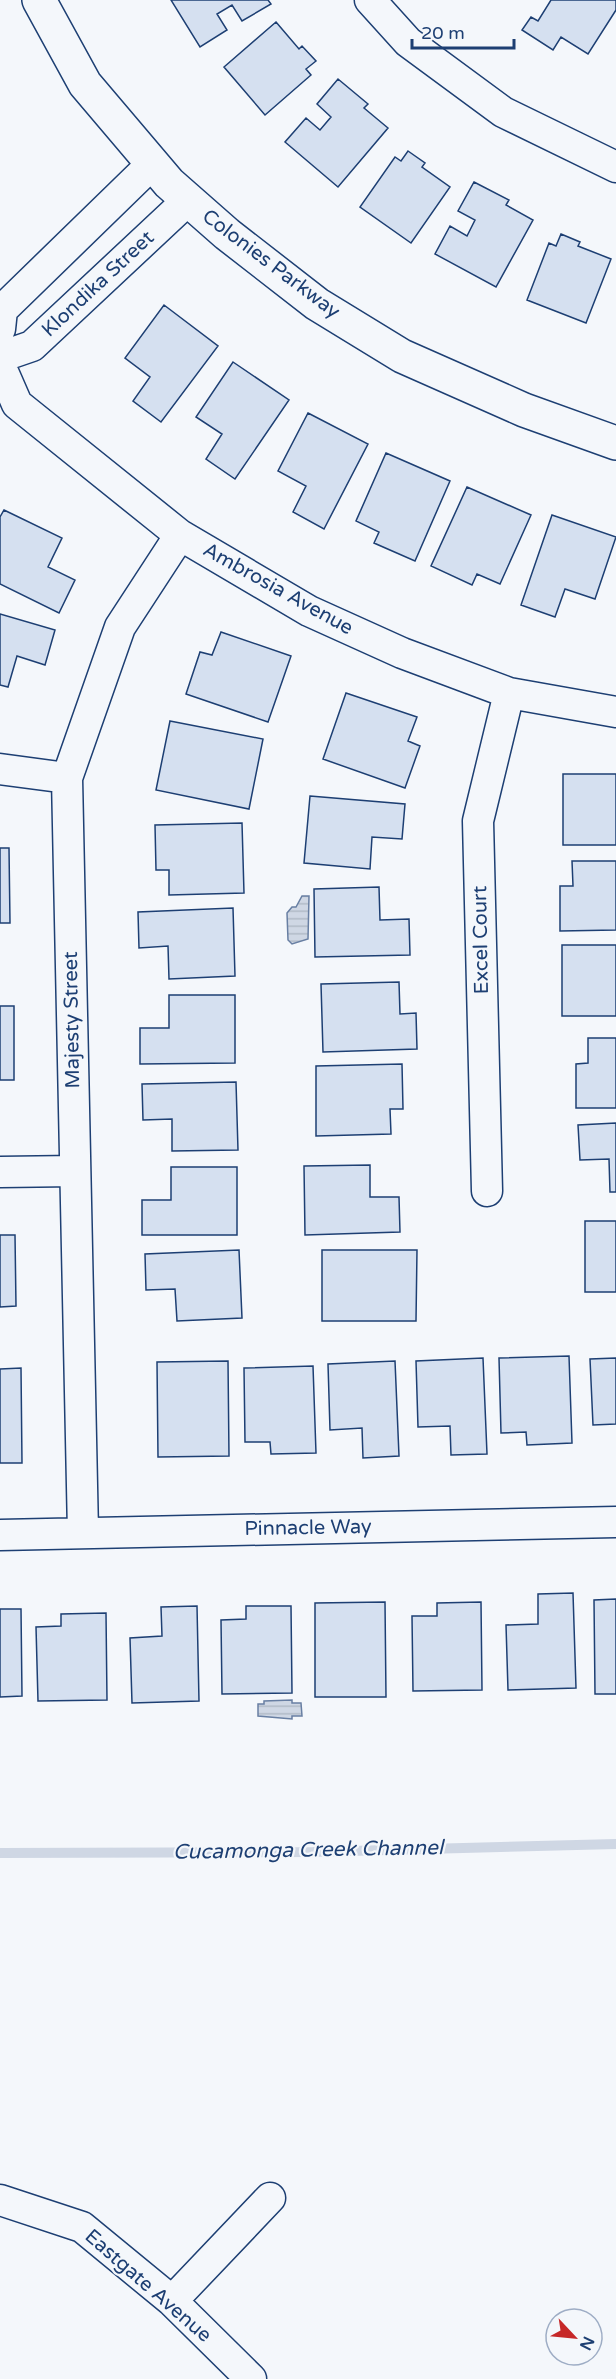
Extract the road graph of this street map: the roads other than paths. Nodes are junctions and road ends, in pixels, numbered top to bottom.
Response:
1 (39, 0) edge
2 (370, 0) edge
3 (153, 163) junction
4 (616, 167) edge
5 (188, 200) junction
6 (0, 328) edge
7 (0, 357) edge
8 (0, 365) edge
9 (616, 443) edge
10 (180, 535) junction
11 (509, 693) junction
12 (616, 712) edge
13 (0, 769) edge
14 (67, 778) junction
15 (75, 1171) junction
16 (0, 1172) edge
17 (488, 1191) dead end
18 (616, 1522) edge
19 (83, 1533) junction
20 (0, 1535) edge
21 (270, 2198) dead end
22 (0, 2200) edge
23 (172, 2301) junction
24 (250, 2379) edge

1 - 3 street, Colonies Parkway
2 - 4 street
3 - 5 street, Colonies Parkway
3 - 6 street
5 - 7 street, Klondika Street
5 - 9 street, Colonies Parkway
8 - 10 street, Ambrosia Avenue
10 - 11 street, Ambrosia Avenue
10 - 14 street, Majesty Street
11 - 12 street, Ambrosia Avenue
11 - 17 street, Excel Court
13 - 14 street
14 - 15 street, Majesty Street
15 - 16 street
15 - 19 street, Majesty Street
18 - 19 street, Pinnacle Way
19 - 20 street, Pinnacle Way
21 - 23 street
22 - 23 street, Eastgate Avenue
23 - 24 street, Eastgate Avenue

